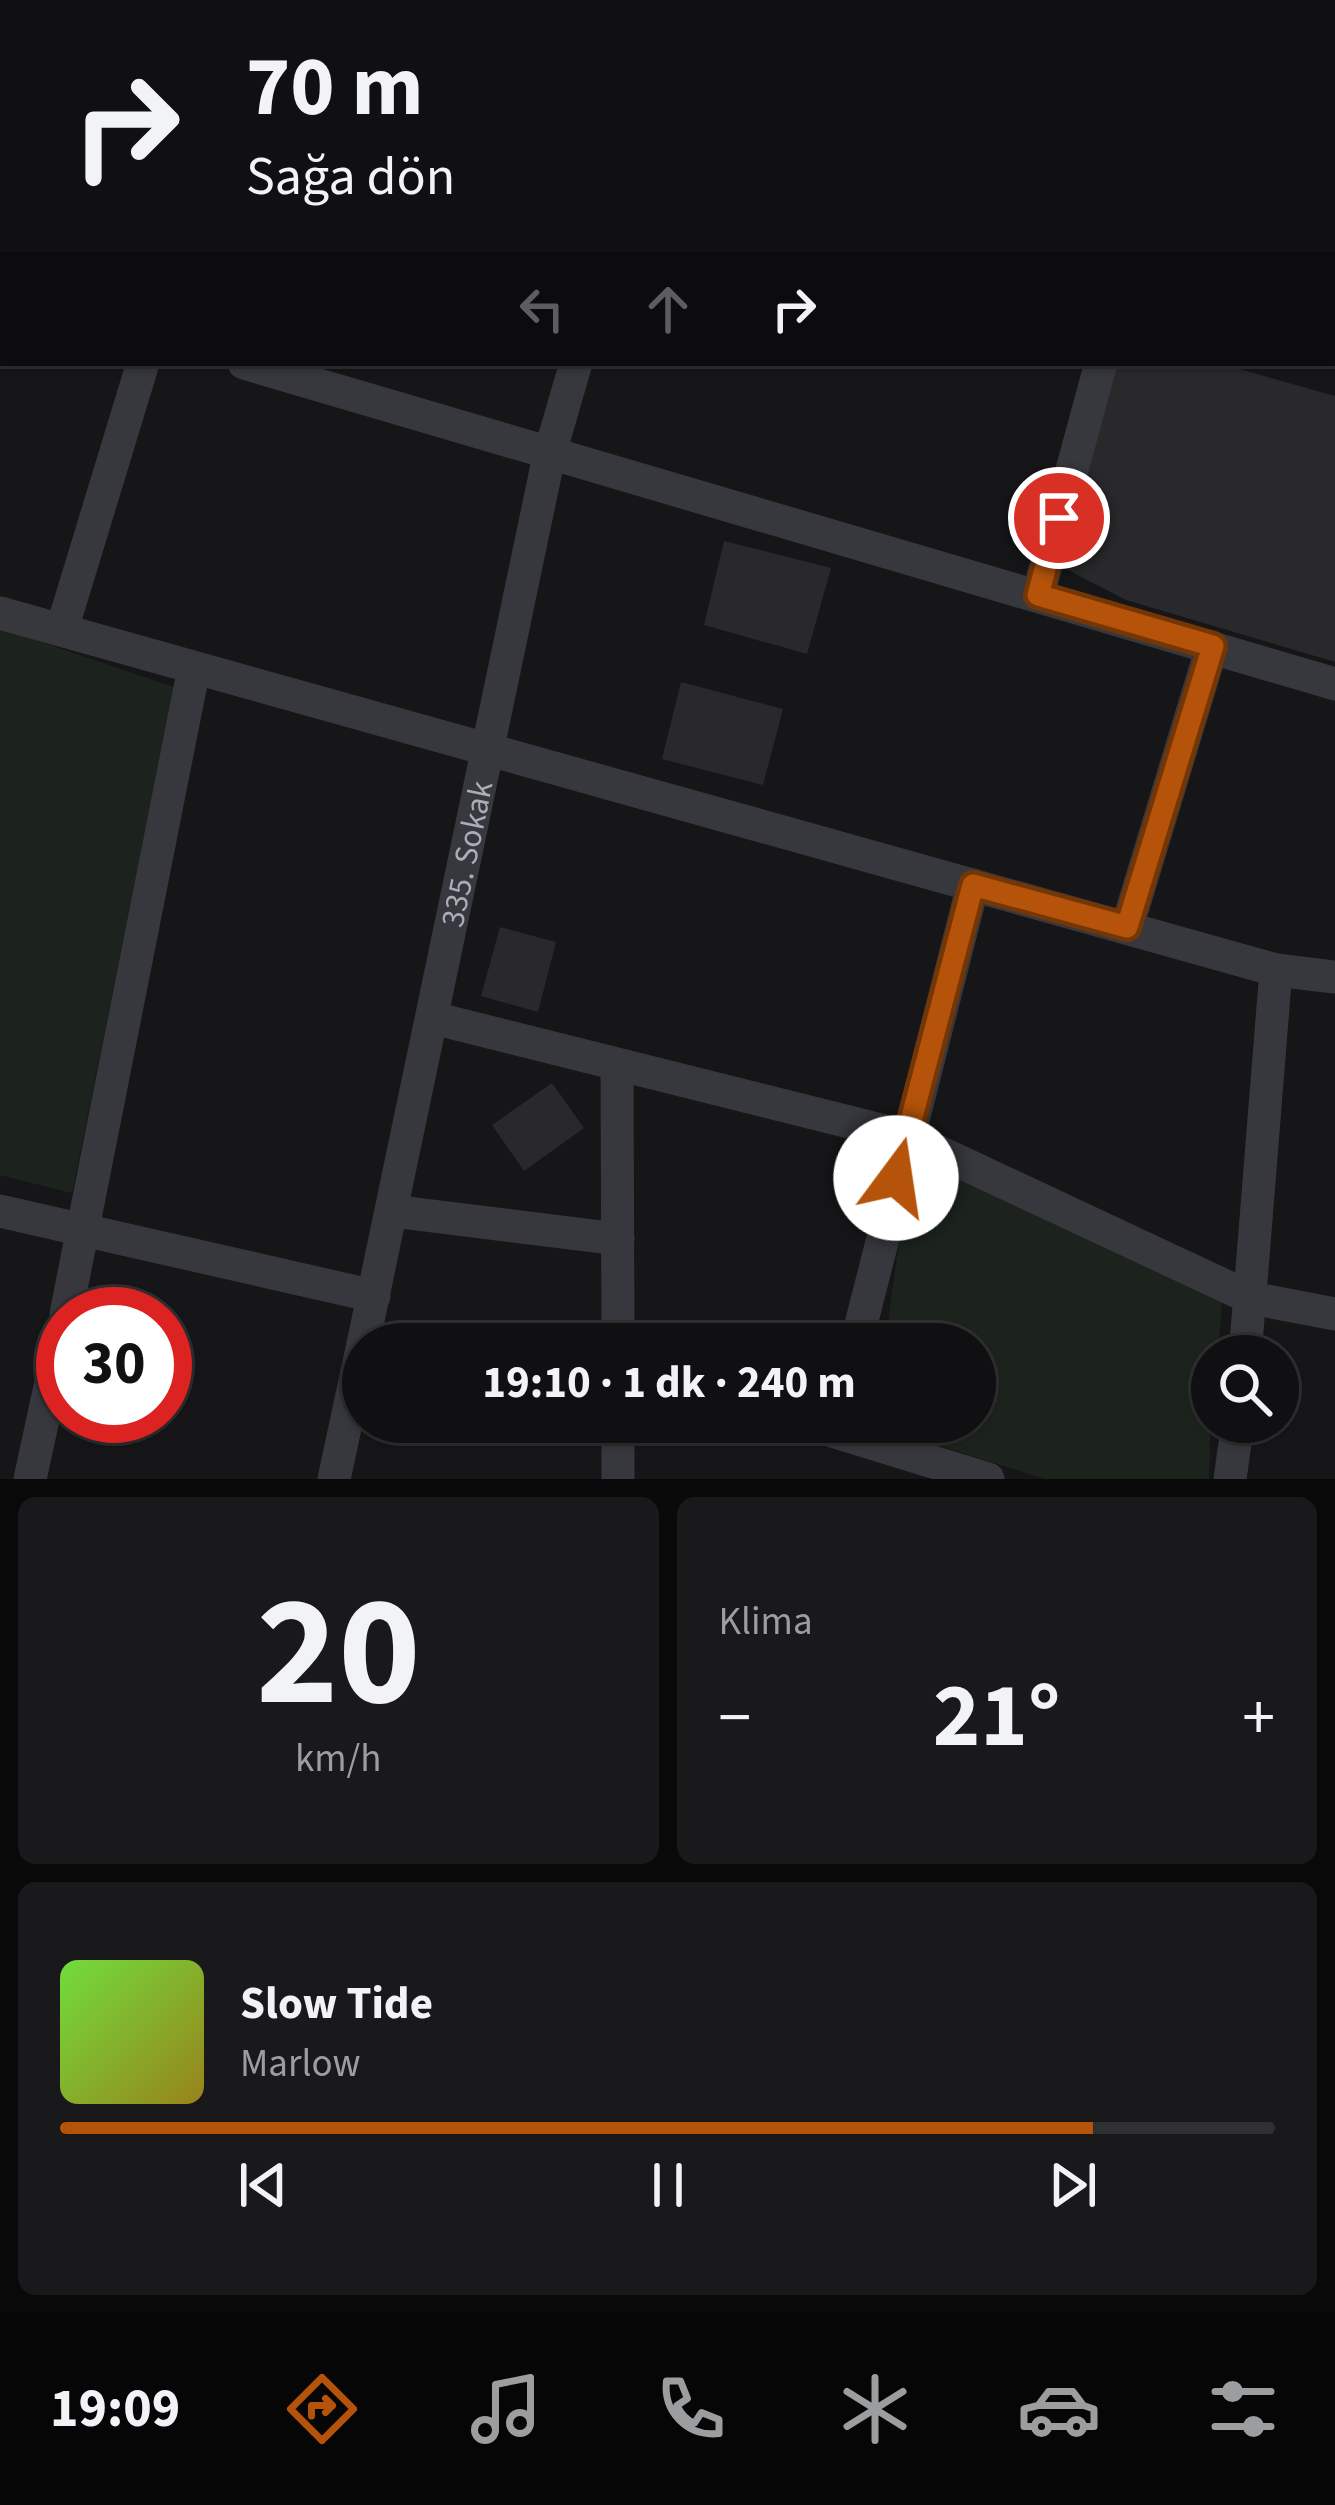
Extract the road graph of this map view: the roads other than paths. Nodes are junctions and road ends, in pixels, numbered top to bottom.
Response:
1 (142, 366) edge
2 (254, 366) edge
3 (575, 366) edge
4 (1100, 366) edge
5 (549, 456) junction
6 (1038, 595) junction
7 (0, 613) edge
8 (62, 628) junction
9 (1213, 646) junction
10 (194, 668) junction
11 (1335, 684) edge
12 (488, 750) junction
13 (973, 885) junction
14 (1127, 927) junction
15 (1276, 970) junction
16 (1335, 977) edge
17 (433, 1018) junction
18 (616, 1065) junction
19 (905, 1136) junction
20 (0, 1211) edge
21 (392, 1211) junction
22 (84, 1231) junction
23 (618, 1240) junction
24 (72, 1287) edge
25 (374, 1296) junction
26 (1251, 1298) junction
27 (1335, 1314) edge
28 (368, 1323) edge
29 (618, 1323) edge
30 (861, 1323) edge
31 (1247, 1335) edge
32 (342, 1442) edge
33 (38, 1443) edge
34 (618, 1443) edge
35 (873, 1443) edge
36 (1235, 1443) edge
37 (938, 1472) edge
38 (30, 1479) edge
39 (334, 1479) edge
40 (618, 1479) edge
41 (988, 1479) edge
42 (1231, 1479) edge

1 - 8 street
2 - 5 street
3 - 5 street, 335. Sokak
4 - 6 street
5 - 6 street
5 - 12 street, 335. Sokak
6 - 9 street
7 - 8 street
8 - 10 street
9 - 11 street
9 - 14 street
10 - 12 street
10 - 22 street
12 - 13 street
12 - 17 street, 335. Sokak
13 - 14 street
13 - 19 street
14 - 15 street
15 - 16 street
15 - 26 street
17 - 18 street
17 - 21 street, 335. Sokak
18 - 19 street
18 - 23 street
19 - 26 street
19 - 30 street
20 - 22 street
21 - 23 street
21 - 25 street, 335. Sokak
22 - 24 street
22 - 25 street
23 - 29 street
25 - 28 street, 335. Sokak
26 - 27 street
26 - 31 street
32 - 39 street, 335. Sokak
33 - 38 street
34 - 40 street
35 - 37 street
36 - 42 street
37 - 41 street

